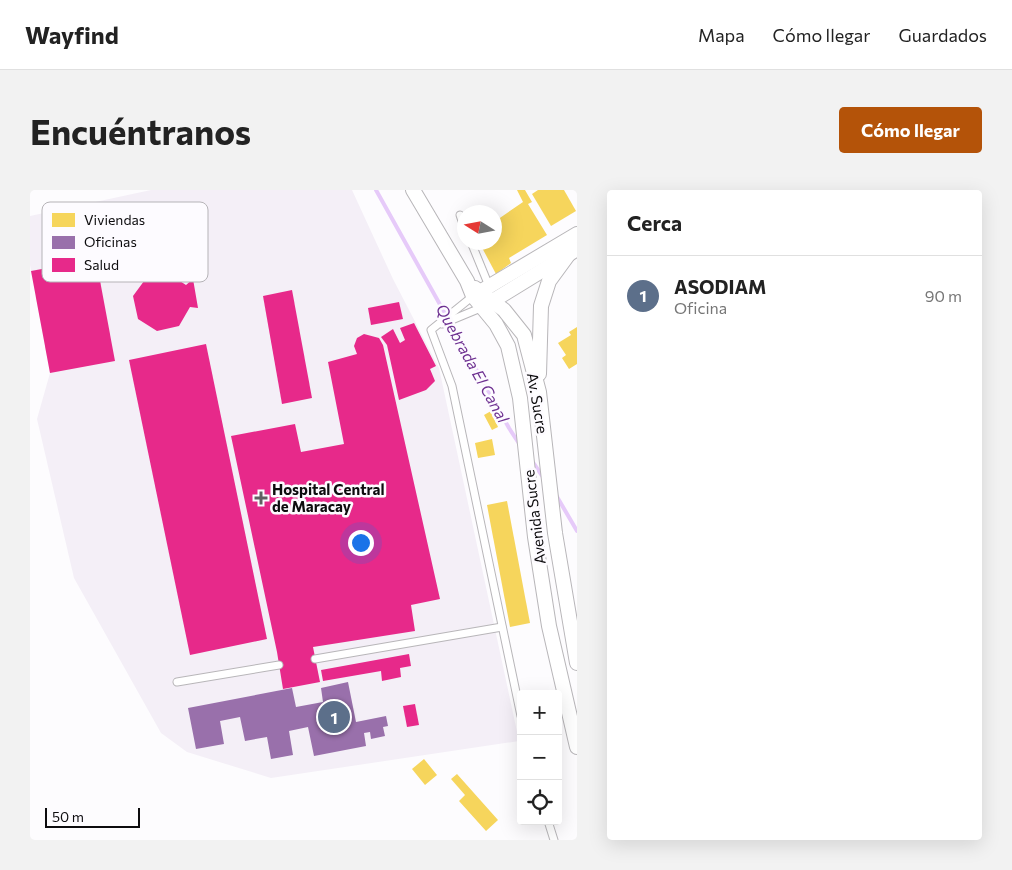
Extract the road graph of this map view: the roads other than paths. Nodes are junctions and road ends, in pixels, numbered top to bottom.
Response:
1 (414, 190) edge
2 (577, 234) edge
3 (472, 250) edge
4 (573, 252) edge
5 (476, 294) junction
6 (483, 307) junction
7 (438, 326) junction
8 (539, 392) junction
9 (556, 533) joint
10 (502, 627) junction
11 (315, 659) dead end
12 (577, 663) edge
13 (279, 665) dead end
14 (177, 682) dead end
15 (517, 697) edge
16 (577, 747) edge
17 (549, 825) edge
18 (554, 840) edge

1 - 5 street, Av. Sucre
2 - 5 street
3 - 5 lane
4 - 6 street
4 - 8 street
5 - 6 street, Av. Sucre
5 - 7 lane
6 - 7 lane
6 - 8 street, Av. Sucre
6 - 16 street, Avenida Sucre
7 - 10 lane
8 - 9 street, Av. Sucre
9 - 12 street, Avenida Sucre
10 - 11 lane
10 - 15 lane
13 - 14 lane
17 - 18 lane

